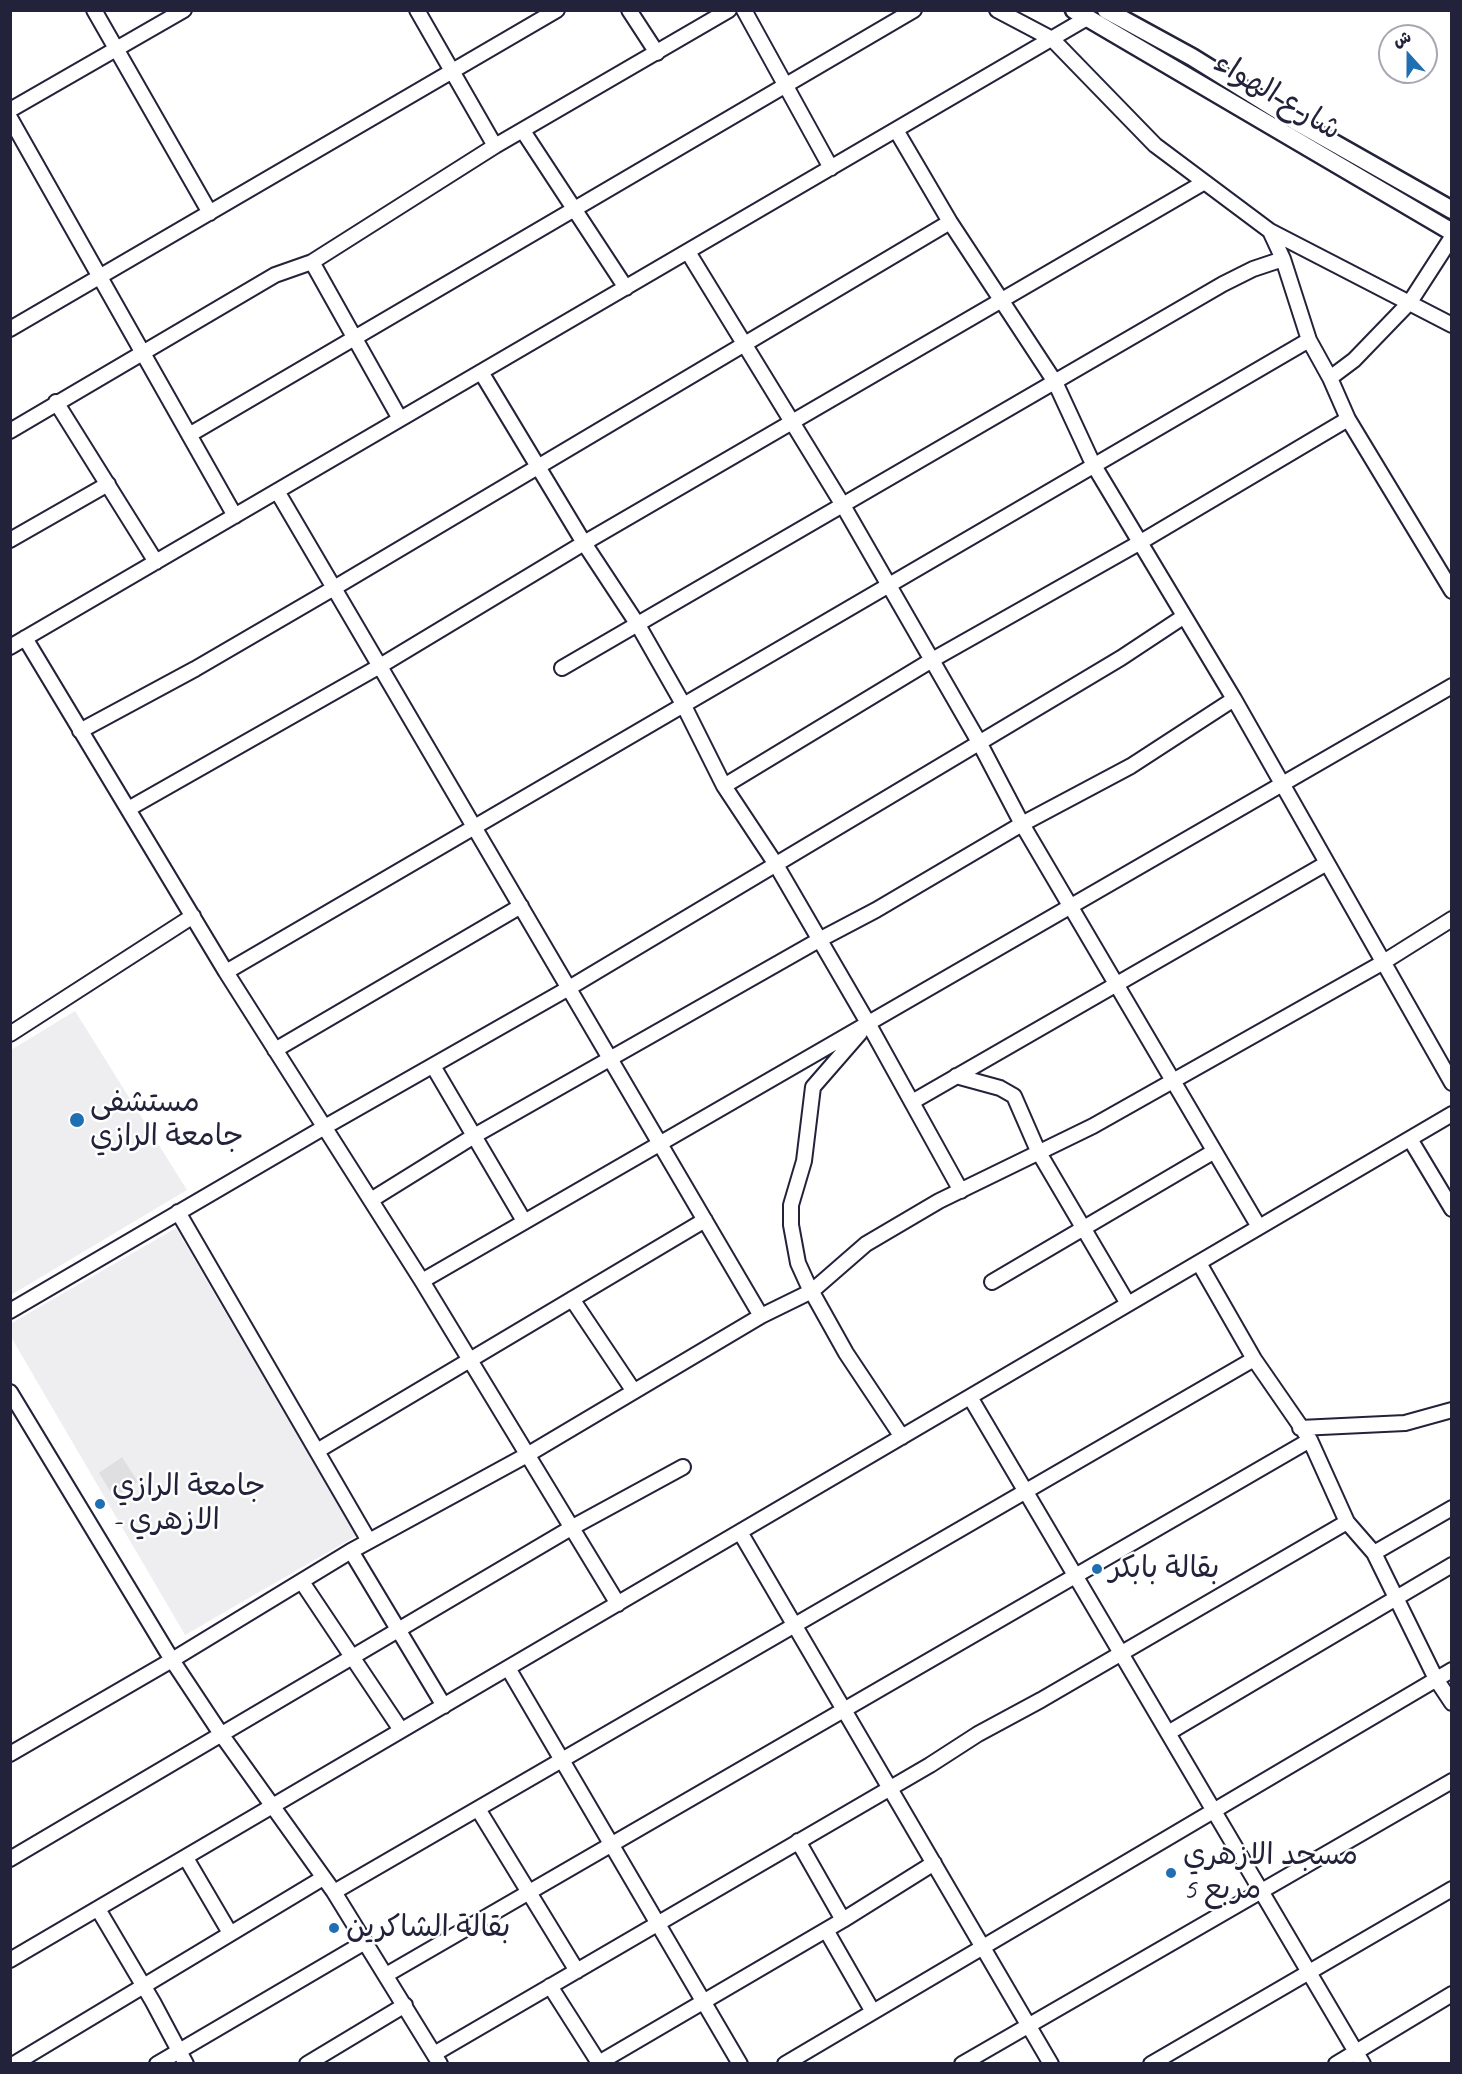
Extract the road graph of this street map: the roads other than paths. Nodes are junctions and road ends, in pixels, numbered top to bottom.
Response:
1 (94, 10) edge
2 (184, 10) edge
3 (417, 10) edge
4 (557, 10) edge
5 (629, 10) edge
6 (729, 10) edge
7 (744, 10) edge
8 (914, 10) edge
9 (997, 10) edge
10 (1106, 10) edge
11 (1080, 14) edge
12 (1052, 39) junction
13 (115, 48) junction
14 (657, 53) junction
15 (450, 72) junction
16 (788, 86) junction
17 (10, 110) edge
18 (10, 118) edge
19 (896, 130) junction
20 (523, 131) junction
21 (495, 146) junction
22 (831, 168) junction
23 (1203, 183) junction
24 (576, 209) junction
25 (1452, 210) edge
26 (210, 213) junction
27 (950, 222) junction
28 (1270, 231) junction
29 (1452, 232) edge
30 (1452, 237) edge
31 (687, 252) junction
32 (1283, 259) junction
33 (312, 262) junction
34 (100, 277) junction
35 (626, 288) junction
36 (1001, 300) junction
37 (1410, 302) junction
38 (1452, 325) edge
39 (10, 329) edge
40 (354, 337) junction
41 (1309, 340) junction
42 (745, 344) junction
43 (142, 352) junction
44 (481, 372) junction
45 (1330, 378) junction
46 (1055, 382) junction
47 (56, 402) junction
48 (400, 419) junction
49 (1348, 419) junction
50 (792, 422) junction
51 (10, 431) edge
52 (189, 435) junction
53 (1093, 464) junction
54 (538, 467) junction
55 (108, 484) junction
56 (278, 491) junction
57 (842, 505) junction
58 (236, 516) junction
59 (10, 540) edge
60 (584, 543) junction
61 (1139, 543) junction
62 (156, 562) junction
63 (888, 584) junction
64 (334, 588) junction
65 (1452, 591) edge
66 (1183, 617) junction
67 (638, 625) junction
68 (25, 638) junction
69 (10, 647) edge
70 (932, 660) junction
71 (380, 666) junction
72 (562, 668) dead end
73 (1452, 686) edge
74 (1234, 699) junction
75 (683, 704) junction
76 (80, 731) junction
77 (980, 742) junction
78 (1284, 784) junction
79 (724, 786) junction
80 (130, 808) junction
81 (1022, 824) junction
82 (474, 826) junction
83 (775, 863) junction
84 (1327, 863) junction
85 (521, 906) junction
86 (1070, 907) junction
87 (193, 916) junction
88 (1452, 919) edge
89 (819, 940) junction
90 (1382, 963) junction
91 (226, 972) junction
92 (1117, 986) junction
93 (569, 988) junction
94 (868, 1023) junction
95 (10, 1034) edge
96 (275, 1050) junction
97 (610, 1059) junction
98 (433, 1066) junction
99 (956, 1076) junction
100 (1172, 1082) junction
101 (1452, 1083) edge
102 (912, 1102) junction
103 (1452, 1114) edge
104 (323, 1128) junction
105 (474, 1136) junction
106 (1410, 1138) junction
107 (660, 1143) junction
108 (1038, 1152) junction
109 (1213, 1152) junction
110 (961, 1191) junction
111 (371, 1200) junction
112 (1452, 1209) edge
113 (178, 1212) junction
114 (705, 1220) junction
115 (524, 1221) junction
116 (1259, 1227) junction
117 (1084, 1229) junction
118 (1199, 1263) junction
119 (422, 1281) junction
120 (992, 1282) dead end
121 (812, 1292) junction
122 (572, 1299) junction
123 (1128, 1304) junction
124 (10, 1311) edge
125 (761, 1316) junction
126 (1254, 1359) junction
127 (470, 1362) junction
128 (633, 1390) junction
129 (10, 1392) edge
130 (970, 1397) junction
131 (1452, 1410) edge
132 (1300, 1428) junction
133 (902, 1437) junction
134 (1310, 1440) junction
135 (317, 1451) junction
136 (527, 1455) junction
137 (683, 1467) dead end
138 (1026, 1491) junction
139 (1452, 1508) edge
140 (1347, 1521) junction
141 (571, 1528) junction
142 (740, 1532) junction
143 (369, 1541) junction
144 (351, 1551) junction
145 (1374, 1553) junction
146 (1452, 1565) edge
147 (1075, 1575) junction
148 (302, 1582) junction
149 (1397, 1597) junction
150 (618, 1604) junction
151 (795, 1625) junction
152 (398, 1631) junction
153 (1121, 1653) junction
154 (353, 1656) junction
155 (172, 1660) junction
156 (508, 1668) junction
157 (1452, 1670) edge
158 (1436, 1679) junction
159 (1452, 1703) edge
160 (444, 1706) junction
161 (844, 1709) junction
162 (401, 1730) junction
163 (1168, 1733) junction
164 (221, 1734) junction
165 (10, 1754) edge
166 (562, 1760) junction
167 (1452, 1781) edge
168 (890, 1788) junction
169 (274, 1806) junction
170 (478, 1809) junction
171 (1214, 1810) junction
172 (798, 1841) junction
173 (611, 1844) junction
174 (186, 1858) junction
175 (10, 1859) edge
176 (934, 1863) junction
177 (322, 1878) junction
178 (1452, 1889) edge
179 (1261, 1890) junction
180 (334, 1892) junction
181 (529, 1892) junction
182 (98, 1909) junction
183 (843, 1920) junction
184 (658, 1924) junction
185 (826, 1930) junction
186 (230, 1934) junction
187 (365, 1942) junction
188 (983, 1947) junction
189 (10, 1960) edge
190 (577, 1971) junction
191 (1309, 1972) junction
192 (386, 1975) junction
193 (144, 1986) junction
194 (550, 1986) junction
195 (1452, 1994) edge
196 (703, 2001) junction
197 (405, 2006) junction
198 (873, 2012) junction
199 (1027, 2025) junction
200 (1355, 2050) junction
201 (178, 2051) junction
202 (437, 2059) edge
203 (598, 2063) edge
204 (15, 2064) edge
205 (157, 2064) edge
206 (186, 2064) edge
207 (307, 2064) edge
208 (740, 2064) edge
209 (785, 2064) edge
210 (962, 2064) edge
211 (1051, 2064) edge
212 (1151, 2064) edge
213 (1336, 2064) edge
214 (1363, 2064) edge

1 - 13 street
2 - 13 street
3 - 15 street
4 - 15 street
5 - 14 street
6 - 14 street
7 - 16 street
8 - 16 street
9 - 12 street
10 - 25 main road, شارع الهواء
11 - 12 street
11 - 29 main road, شارع الهواء
12 - 19 street
12 - 23 street
13 - 17 street
13 - 26 street
14 - 20 street
15 - 21 street
15 - 26 street
16 - 22 street
16 - 24 street
18 - 34 street
19 - 22 street
19 - 27 street
20 - 21 street
20 - 24 street
21 - 33 street
22 - 31 street
23 - 28 street
23 - 36 street
24 - 35 street
24 - 40 street
26 - 34 street
27 - 36 street
27 - 42 street
28 - 32 street
28 - 37 street
30 - 37 street
31 - 35 street
31 - 42 street
32 - 41 street
32 - 46 street
33 - 40 street
33 - 43 street
34 - 39 street
34 - 43 street
35 - 44 street
36 - 46 street
36 - 50 street
37 - 38 street
37 - 45 street
40 - 48 street
40 - 52 street
41 - 45 street
41 - 53 street
42 - 50 street
42 - 54 street
43 - 47 street
43 - 52 street
44 - 48 street
44 - 54 street
45 - 49 street
46 - 53 street
46 - 57 street
47 - 51 street
47 - 55 street
48 - 56 street
49 - 61 street
49 - 65 street
50 - 57 street
50 - 60 street
52 - 58 street
53 - 61 street
53 - 63 street
54 - 60 street
54 - 64 street
55 - 59 street
55 - 62 street
56 - 58 street
56 - 64 street
57 - 63 street
57 - 67 street
58 - 62 street
60 - 67 street
60 - 71 street
61 - 66 street
61 - 70 street
62 - 68 street
63 - 70 street
63 - 75 street
64 - 71 street
64 - 76 street
66 - 74 street
66 - 77 street
67 - 72 street
67 - 75 street
68 - 69 street
68 - 76 street
70 - 77 street
70 - 79 street
71 - 80 street
71 - 82 street
73 - 78 street
74 - 78 street
74 - 81 street
75 - 79 street
75 - 82 street
76 - 80 street
77 - 81 street
77 - 83 street
78 - 84 street
78 - 86 street
79 - 83 street
80 - 87 street
81 - 86 street
81 - 89 street
82 - 85 street
82 - 91 street
83 - 89 street
83 - 93 street
84 - 90 street
84 - 92 street
85 - 93 street
85 - 96 street
86 - 92 street
86 - 94 street
87 - 91 street
87 - 95 street
88 - 90 street
89 - 94 street
89 - 97 street
90 - 100 street
90 - 101 street
91 - 96 street
92 - 99 street
92 - 100 street
93 - 97 street
93 - 98 street
94 - 102 street
94 - 107 street
94 - 121 street
96 - 104 street
97 - 105 street
97 - 107 street
98 - 104 street
98 - 105 street
99 - 102 street
99 - 108 street
100 - 108 street
100 - 109 street
102 - 110 street
103 - 106 street
104 - 111 street
104 - 113 street
105 - 111 street
105 - 115 street
106 - 112 street
106 - 116 street
107 - 114 street
107 - 115 street
108 - 110 street
108 - 117 street
109 - 116 street
109 - 117 street
110 - 121 street
111 - 119 street
113 - 124 street
113 - 135 street
114 - 122 street
114 - 125 street
115 - 119 street
116 - 118 street
117 - 120 street
117 - 123 street
118 - 123 street
118 - 126 street
119 - 127 street
121 - 125 street
121 - 133 street
122 - 127 street
122 - 128 street
123 - 130 street
125 - 128 street
126 - 132 street
126 - 138 street
127 - 135 street
127 - 136 street
128 - 136 street
129 - 155 street
130 - 133 street
130 - 138 street
131 - 132 street
132 - 134 street
133 - 142 street
134 - 140 street
134 - 147 street
135 - 143 street
136 - 141 street
136 - 143 street
137 - 141 street
138 - 147 street
138 - 151 street
139 - 145 street
140 - 145 street
140 - 153 street
141 - 150 street
141 - 152 street
142 - 150 street
142 - 151 street
143 - 144 street
144 - 148 street
144 - 152 street
145 - 149 street
146 - 149 street
147 - 153 street
147 - 161 street
148 - 154 street
148 - 155 street
149 - 158 street
149 - 163 street
150 - 156 street
151 - 161 street
151 - 166 street
152 - 154 street
152 - 160 street
153 - 163 street
153 - 168 street
154 - 162 street
154 - 164 street
155 - 164 street
155 - 165 street
156 - 160 street
156 - 166 street
157 - 158 street
158 - 159 street
158 - 171 street
160 - 162 street
161 - 168 street
161 - 173 street
162 - 169 street
163 - 171 street
164 - 169 street
164 - 175 street
166 - 170 street
166 - 173 street
167 - 179 street
168 - 172 street
168 - 176 street
169 - 174 street
169 - 177 street
170 - 180 street
170 - 181 street
171 - 179 street
171 - 188 street
172 - 183 street
172 - 184 street
173 - 181 street
173 - 184 street
174 - 182 street
174 - 186 street
176 - 183 street
176 - 188 street
177 - 180 street
177 - 186 street
178 - 191 street
179 - 191 street
179 - 199 street
180 - 187 street
181 - 190 street
181 - 192 street
182 - 189 street
182 - 193 street
183 - 185 street
184 - 190 street
184 - 196 street
185 - 196 street
185 - 198 street
186 - 193 street
187 - 192 street
187 - 201 street
188 - 198 street
188 - 199 street
190 - 194 street
191 - 200 street
191 - 212 street
192 - 197 street
193 - 201 street
193 - 204 street
194 - 202 street
194 - 203 street
195 - 200 street
196 - 203 street
196 - 208 street
197 - 202 street
197 - 207 street
198 - 209 street
199 - 210 street
199 - 211 street
200 - 213 street
200 - 214 street
201 - 205 street
201 - 206 street

